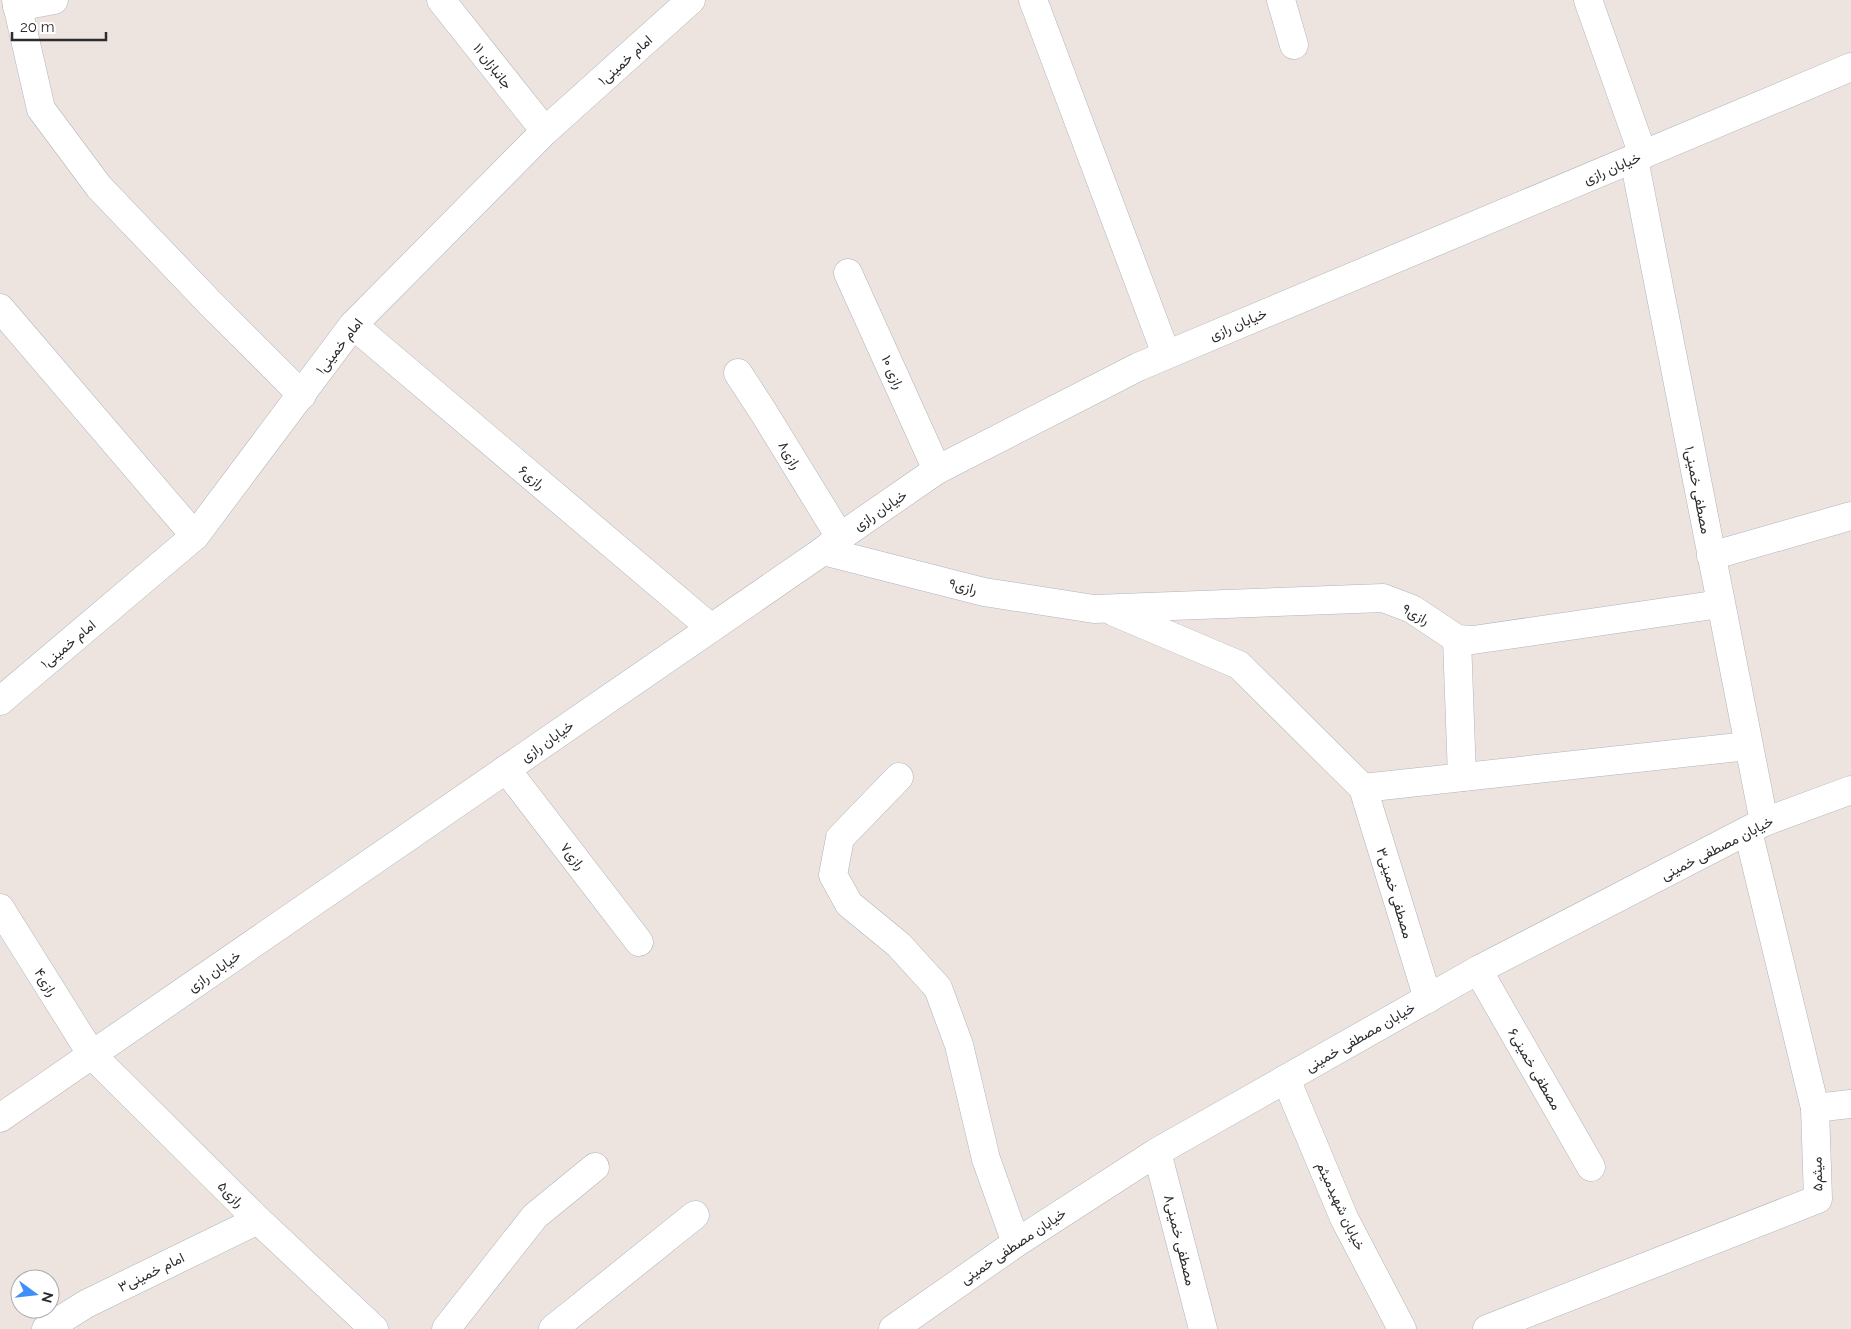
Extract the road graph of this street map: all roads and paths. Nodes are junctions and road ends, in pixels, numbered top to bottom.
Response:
1 (54, 0) edge
2 (441, 0) edge
3 (691, 0) edge
4 (1033, 0) edge
5 (1281, 0) edge
6 (1588, 0) edge
7 (17, 3) edge
8 (1294, 45) dead end
9 (1851, 67) edge
10 (544, 132) junction
11 (1639, 157) junction
12 (848, 273) dead end
13 (0, 308) edge
14 (352, 325) junction
15 (1166, 354) junction
16 (738, 373) dead end
17 (302, 395) junction
18 (938, 470) junction
19 (1851, 516) edge
20 (195, 536) junction
21 (831, 544) junction
22 (1711, 556) junction
23 (1720, 604) junction
24 (1106, 609) junction
25 (711, 628) junction
26 (1457, 639) junction
27 (0, 701) edge
28 (1748, 746) junction
29 (506, 769) junction
30 (900, 777) dead end
31 (1462, 777) junction
32 (1363, 788) junction
33 (1851, 790) edge
34 (1756, 826) junction
35 (0, 908) edge
36 (639, 942) dead end
37 (1478, 970) junction
38 (1428, 999) junction
39 (92, 1055) junction
40 (1286, 1079) junction
41 (1851, 1104) edge
42 (1815, 1108) junction
43 (0, 1118) edge
44 (1157, 1152) junction
45 (595, 1166) dead end
46 (1592, 1167) dead end
47 (695, 1215) dead end
48 (258, 1220) junction
49 (1016, 1243) junction
50 (899, 1327) edge
51 (46, 1329) edge
52 (374, 1329) edge
53 (446, 1329) edge
54 (553, 1329) edge
55 (1203, 1329) edge
56 (1402, 1329) edge
57 (1487, 1329) edge

1 - 7 street
2 - 10 street, جانبازان ۱۱
3 - 10 street, امام خمینی۱
4 - 15 street
5 - 8 street
6 - 11 street, مصطفی خمینی۱
7 - 17 street
9 - 11 street, خیابان رازی
10 - 14 street, امام خمینی۱
11 - 15 street, خیابان رازی
11 - 22 street, مصطفی خمینی۱
12 - 18 street, رازی ۱۰
13 - 20 street
14 - 17 street, امام خمینی۱
14 - 25 street, رازی۶
15 - 18 street, خیابان رازی
16 - 21 street, رازی۸
17 - 20 street, امام خمینی۱
18 - 21 street, خیابان رازی
19 - 22 street
20 - 27 street, امام خمینی۱
21 - 24 street, رازی۹
21 - 25 street, خیابان رازی
22 - 23 street, مصطفی خمینی۱
23 - 26 street
23 - 28 street, مصطفی خمینی۱
24 - 26 street, رازی۹
24 - 32 street, رازی۹
25 - 29 street, خیابان رازی
26 - 31 street
28 - 31 street
28 - 34 street, مصطفی خمینی۱
29 - 36 street, رازی۷
29 - 39 street, خیابان رازی
30 - 49 street
31 - 32 street
32 - 38 street, مصطفی خمینی۳
33 - 34 street, خیابان مصطفی خمینی
34 - 37 street, خیابان مصطفی خمینی
34 - 42 street, میثم۵
35 - 39 street, رازی۴
37 - 38 street, خیابان مصطفی خمینی
37 - 46 street, مصطفی خمینی۶
38 - 40 street, خیابان مصطفی خمینی
39 - 43 street, خیابان رازی
39 - 48 street, رازی۵
40 - 44 street, خیابان مصطفی خمینی
40 - 56 street, خیابان شهیدمیثم
41 - 42 street
42 - 57 street, میثم۵
44 - 49 street, خیابان مصطفی خمینی
44 - 55 street, مصطفی خمینی۸
45 - 53 street
47 - 54 street
48 - 51 street, امام خمینی۳
48 - 52 street, رازی۵
49 - 50 street, خیابان مصطفی خمینی

